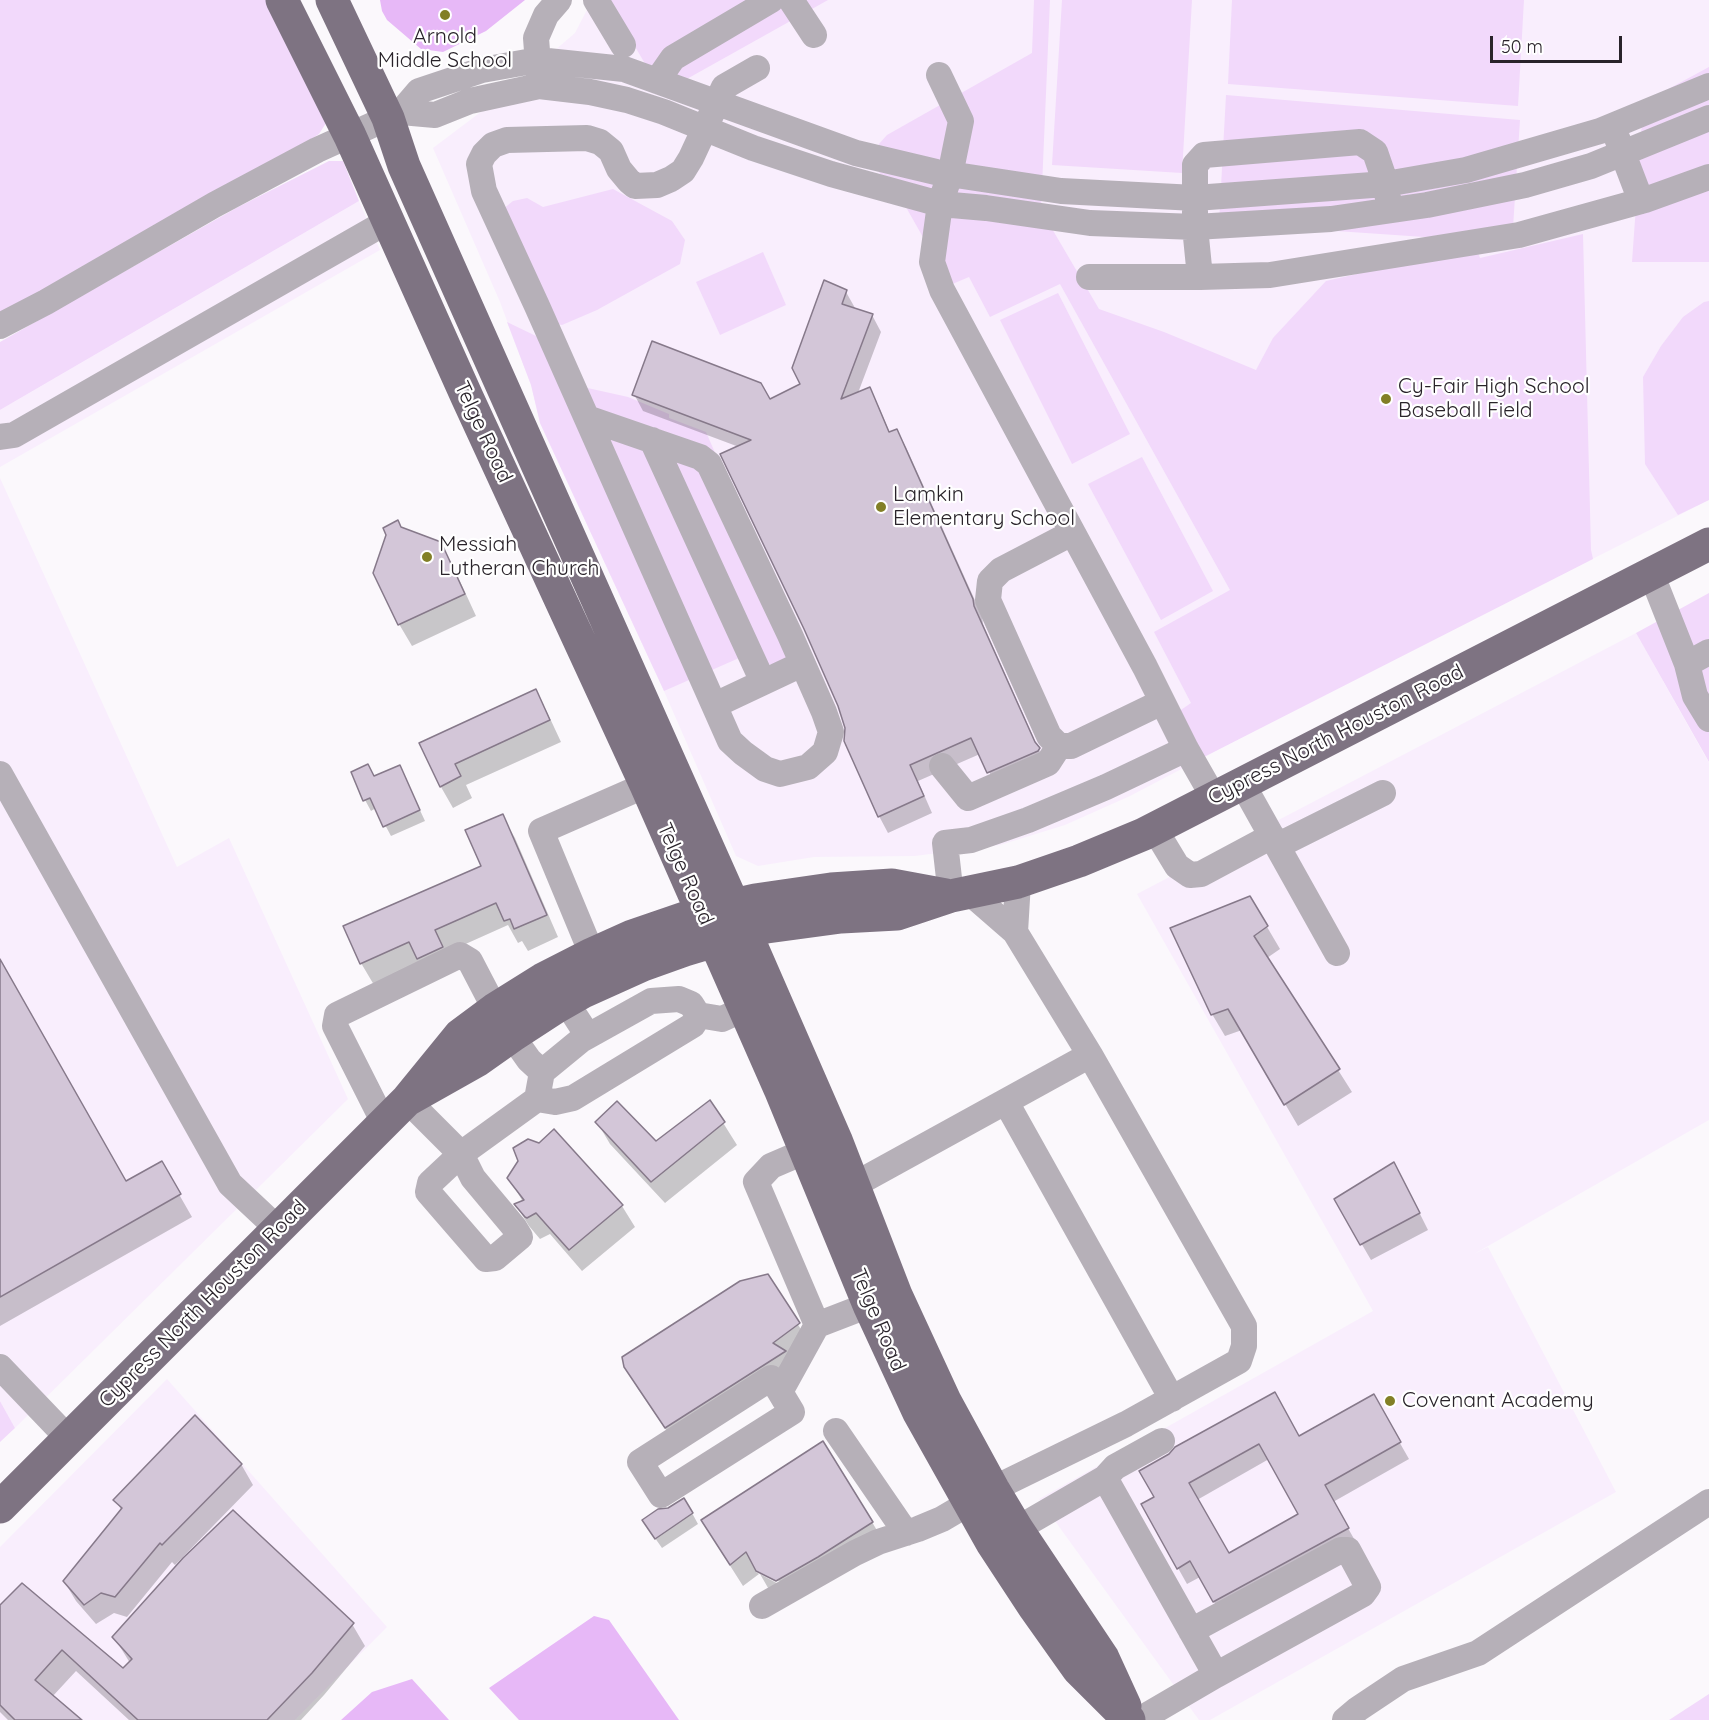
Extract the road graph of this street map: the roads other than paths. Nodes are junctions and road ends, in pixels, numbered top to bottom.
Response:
1 (282, 0) edge
2 (332, 0) edge
3 (559, 0) edge
4 (596, 0) edge
5 (771, 0) edge
6 (791, 0) edge
7 (814, 35) dead end
8 (623, 45) dead end
9 (538, 60) junction
10 (757, 68) dead end
11 (939, 75) dead end
12 (657, 81) junction
13 (539, 86) junction
14 (1709, 86) edge
15 (717, 102) junction
16 (395, 115) junction
17 (1709, 118) edge
18 (1612, 127) junction
19 (704, 128) junction
20 (350, 136) junction
21 (1623, 153) junction
22 (950, 175) junction
23 (1709, 177) edge
24 (1386, 184) junction
25 (1195, 198) junction
26 (1641, 201) junction
27 (940, 204) junction
28 (1390, 211) junction
29 (388, 221) junction
30 (1195, 227) junction
31 (1089, 277) dead end
32 (1200, 277) junction
33 (0, 326) edge
34 (500, 383) junction
35 (467, 397) junction
36 (587, 418) junction
37 (0, 437) edge
38 (652, 440) junction
39 (1072, 533) junction
40 (1709, 544) edge
41 (1651, 573) junction
42 (1709, 652) edge
43 (802, 663) junction
44 (1686, 664) junction
45 (763, 682) junction
46 (1162, 702) junction
47 (715, 705) junction
48 (1709, 720) edge
49 (1059, 746) junction
50 (1186, 749) junction
51 (942, 766) dead end
52 (0, 774) edge
53 (646, 785) junction
54 (1228, 790) junction
55 (1383, 793) dead end
56 (1154, 828) junction
57 (1275, 841) junction
58 (1018, 882) junction
59 (960, 894) junction
60 (808, 921) junction
61 (724, 922) junction
62 (1015, 932) junction
63 (1337, 952) dead end
64 (592, 954) junction
65 (757, 999) junction
66 (566, 1002) junction
67 (698, 1015) junction
68 (503, 1022) junction
69 (588, 1036) junction
70 (1090, 1055) junction
71 (542, 1072) junction
72 (537, 1100) junction
73 (1006, 1102) junction
74 (396, 1112) junction
75 (806, 1151) junction
76 (854, 1185) junction
77 (278, 1229) junction
78 (883, 1300) junction
79 (818, 1325) junction
80 (0, 1368) edge
81 (780, 1392) junction
82 (1172, 1399) junction
83 (836, 1431) dead end
84 (68, 1438) junction
85 (1162, 1442) dead end
86 (1105, 1478) junction
87 (980, 1496) junction
88 (1709, 1502) edge
89 (0, 1507) edge
90 (1017, 1529) junction
91 (906, 1533) junction
92 (762, 1606) dead end
93 (1191, 1631) junction
94 (1216, 1675) junction
95 (1130, 1720) edge
96 (1139, 1720) edge
97 (1345, 1720) edge

1 - 20 main road, Telge Road
2 - 16 main road, Telge Road
3 - 9 lane
4 - 8 lane
5 - 12 lane
6 - 7 lane
9 - 12 lane
9 - 13 lane
9 - 16 lane
10 - 15 lane
11 - 22 lane
12 - 15 lane
13 - 16 lane
13 - 19 lane
14 - 18 lane
15 - 19 lane
15 - 22 lane
16 - 20 lane
16 - 34 main road, Telge Road
17 - 21 lane
18 - 21 lane
18 - 24 lane
19 - 27 lane
19 - 36 lane
20 - 29 main road, Telge Road
20 - 33 lane
21 - 26 lane
21 - 28 lane
22 - 25 lane
22 - 27 lane
23 - 26 lane
24 - 25 lane
24 - 25 lane
24 - 28 lane
25 - 30 lane
26 - 32 lane
27 - 30 lane
27 - 39 lane
28 - 30 lane
29 - 35 main road, Telge Road
29 - 37 lane
30 - 32 lane
31 - 32 lane
34 - 35 main road
34 - 61 main road, Telge Road
35 - 53 main road, Telge Road
36 - 38 lane
36 - 47 lane
38 - 43 lane
38 - 45 lane
39 - 46 lane
39 - 49 lane
40 - 41 main road, Cypress North Houston Road
41 - 44 lane
41 - 54 main road, Cypress North Houston Road
42 - 44 lane
43 - 45 lane
43 - 47 lane
44 - 48 lane
45 - 47 lane
46 - 49 lane
46 - 50 lane
49 - 51 lane
50 - 54 lane
50 - 59 lane
52 - 77 lane
53 - 61 main road, Telge Road
53 - 64 lane
54 - 56 main road, Cypress North Houston Road
54 - 57 lane
55 - 57 lane
56 - 57 lane
56 - 58 main road, Cypress North Houston Road
57 - 63 lane
58 - 59 main road, Cypress North Houston Road
58 - 62 lane
59 - 60 main road, Cypress North Houston Road
59 - 61 main road, Cypress North Houston Road
59 - 62 lane
60 - 61 main road, Cypress North Houston Road
60 - 65 main road
61 - 64 main road, Cypress North Houston Road
61 - 65 main road, Telge Road
61 - 66 main road, Cypress North Houston Road
62 - 70 lane
64 - 68 main road, Cypress North Houston Road
65 - 67 lane
65 - 75 main road, Telge Road
65 - 76 main road, Telge Road
66 - 68 main road, Cypress North Houston Road
66 - 69 lane
67 - 69 lane
67 - 72 lane
68 - 71 lane
68 - 74 main road, Cypress North Houston Road
68 - 74 lane
69 - 71 lane
70 - 73 lane
70 - 82 lane
71 - 72 lane
72 - 74 lane
73 - 76 lane
73 - 82 lane
74 - 77 main road, Cypress North Houston Road
75 - 78 main road, Telge Road
75 - 79 lane
76 - 78 main road, Telge Road
77 - 84 main road, Cypress North Houston Road
78 - 79 lane
78 - 87 main road, Telge Road
79 - 81 lane
80 - 84 lane
81 - 81 lane
82 - 87 lane
83 - 91 lane
84 - 89 main road, Cypress North Houston Road
85 - 86 lane
86 - 90 lane
86 - 93 lane
87 - 90 main road, Telge Road
87 - 91 lane
87 - 95 main road, Telge Road
88 - 97 lane
90 - 95 main road, Telge Road
91 - 92 lane
93 - 94 lane
93 - 94 lane
94 - 96 lane

